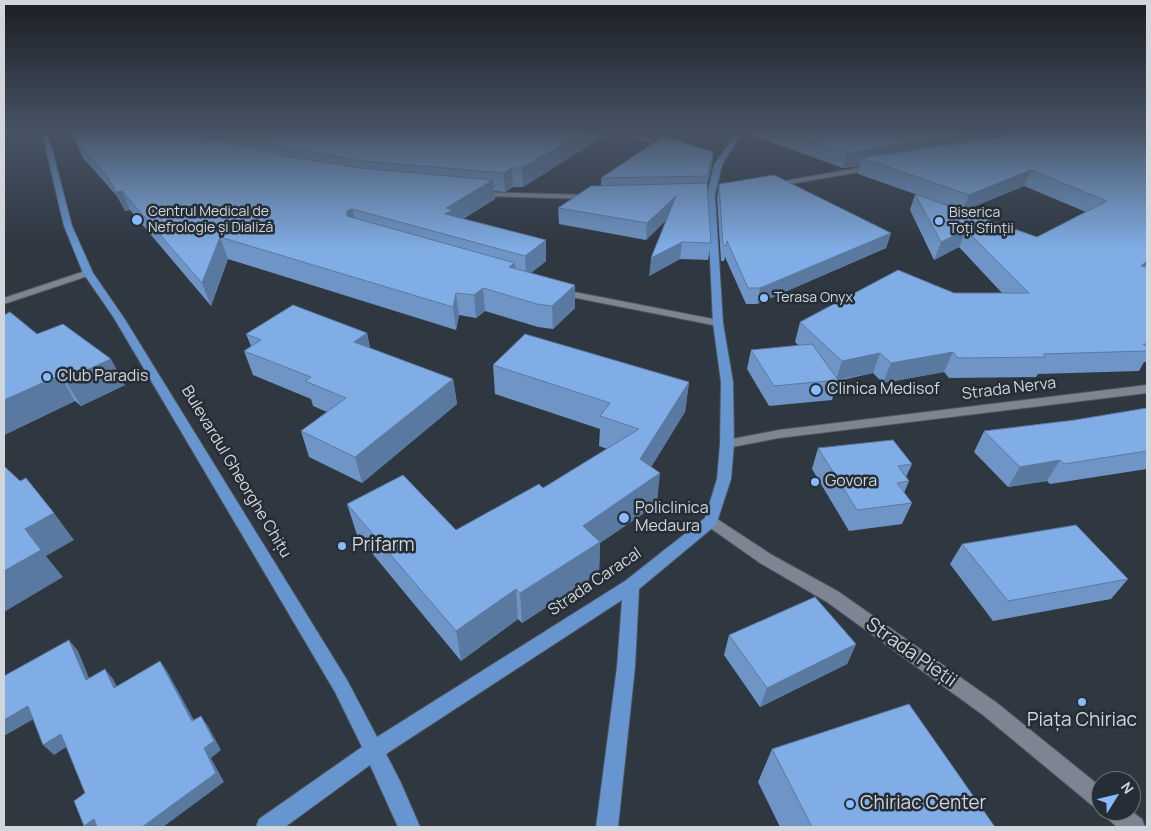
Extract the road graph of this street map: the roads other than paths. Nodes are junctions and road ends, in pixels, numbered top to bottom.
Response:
1 (55, 172) edge
2 (714, 172) edge
3 (848, 172) edge
4 (764, 187) edge
5 (467, 193) edge
6 (601, 197) edge
7 (88, 273) junction
8 (550, 289) edge
9 (4, 300) edge
10 (718, 323) junction
11 (1147, 389) edge
12 (727, 444) junction
13 (711, 521) junction
14 (631, 586) junction
15 (374, 750) junction
16 (1091, 792) edge
17 (267, 827) edge
18 (409, 827) edge
19 (607, 827) edge

1 - 7 main road, Bulevardul Gheorghe Chițu
2 - 10 main road
3 - 4 street
5 - 6 street
7 - 9 street
7 - 15 main road, Bulevardul Gheorghe Chițu
8 - 10 street
10 - 12 main road
11 - 12 street, Strada Nerva
12 - 13 main road
13 - 14 main road, Strada Caracal
13 - 16 street, Strada Pieții
14 - 15 main road, Strada Caracal
14 - 19 main road
15 - 17 main road, Strada Caracal
15 - 18 main road, Bulevardul Gheorghe Chițu

